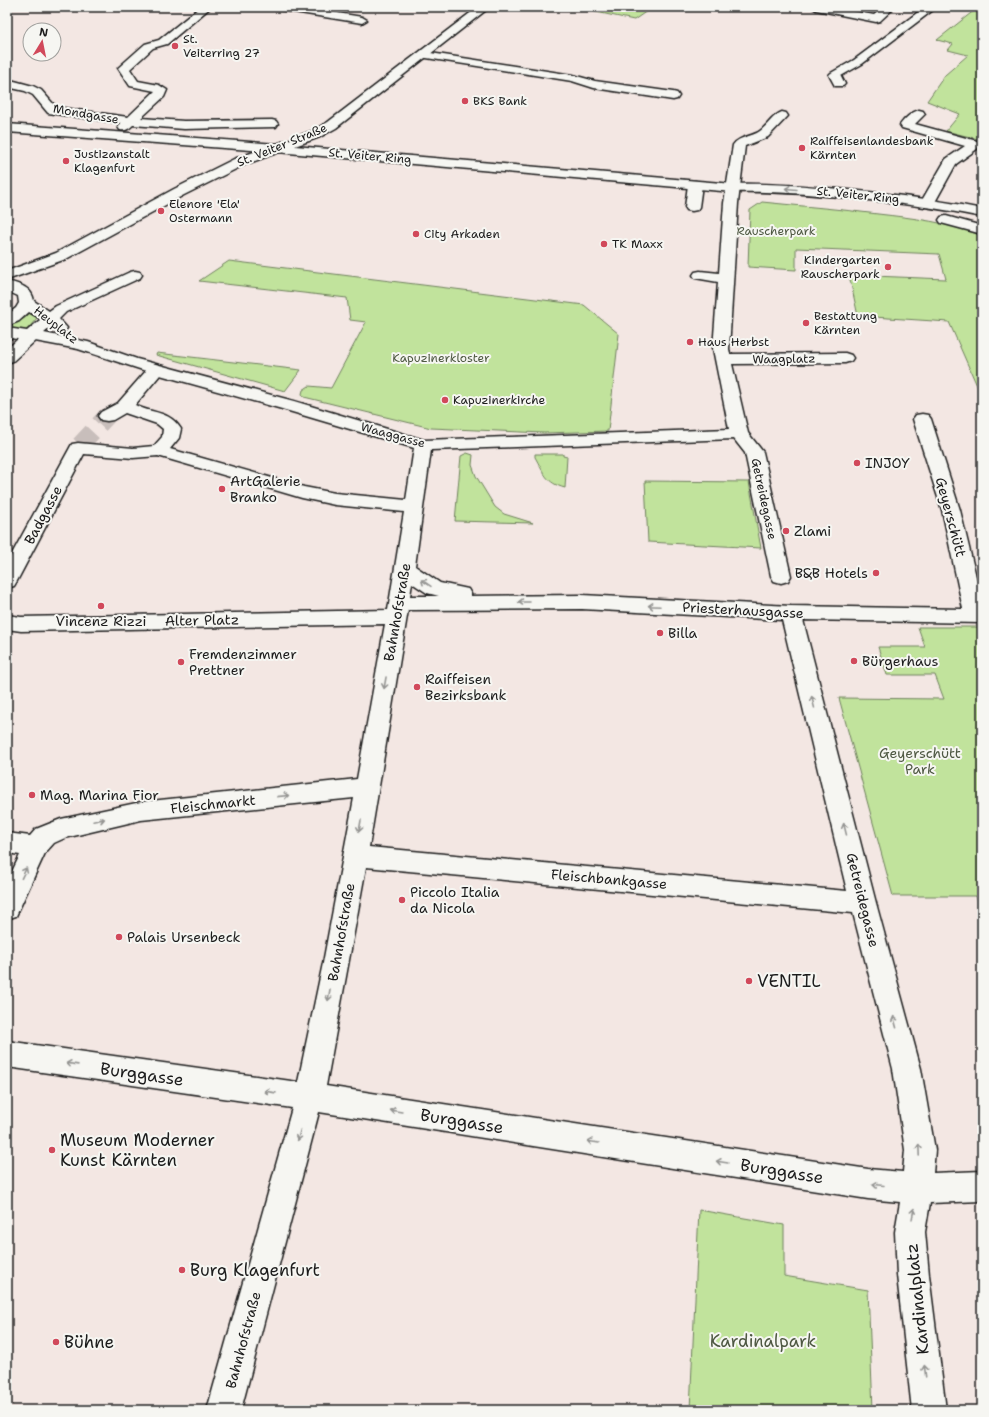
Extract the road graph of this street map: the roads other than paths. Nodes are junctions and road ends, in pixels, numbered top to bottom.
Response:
1 (206, 7) edge
2 (281, 7) edge
3 (485, 7) edge
4 (816, 7) edge
5 (890, 7) edge
6 (932, 7) edge
7 (362, 20) dead end
8 (424, 54) junction
9 (7, 82) edge
10 (838, 84) dead end
11 (673, 96) dead end
12 (919, 114) dead end
13 (782, 116) dead end
14 (129, 121) junction
15 (272, 124) dead end
16 (7, 128) edge
17 (116, 137) junction
18 (277, 148) junction
19 (695, 185) junction
20 (733, 188) junction
21 (928, 202) junction
22 (692, 207) dead end
23 (898, 211) junction
24 (982, 213) edge
25 (982, 221) edge
26 (982, 230) edge
27 (61, 256) junction
28 (135, 275) dead end
29 (700, 275) dead end
30 (7, 276) edge
31 (726, 278) junction
32 (7, 286) edge
33 (30, 290) junction
34 (50, 318) junction
35 (7, 321) edge
36 (7, 334) edge
37 (32, 336) junction
38 (82, 345) junction
39 (7, 358) edge
40 (845, 358) dead end
41 (723, 359) junction
42 (157, 369) junction
43 (126, 406) junction
44 (107, 416) tunnel mouth
45 (922, 419) dead end
46 (740, 434) junction
47 (423, 446) junction
48 (160, 451) junction
49 (415, 507) junction
50 (405, 569) junction
51 (781, 576) dead end
52 (7, 581) edge
53 (503, 602) junction
54 (398, 610) junction
55 (791, 614) junction
56 (979, 616) edge
57 (7, 622) edge
58 (367, 787) junction
59 (7, 843) edge
60 (36, 847) junction
61 (355, 856) junction
62 (863, 903) junction
63 (7, 908) edge
64 (7, 1054) edge
65 (309, 1098) junction
66 (982, 1186) edge
67 (917, 1188) junction
68 (224, 1410) edge
69 (929, 1410) edge

1 - 14 street
2 - 7 street
3 - 8 street, St. Veiter Straße
4 - 5 street
6 - 10 street
8 - 11 street
8 - 18 street, St. Veiter Straße
9 - 14 street, Mondgasse
12 - 21 street
13 - 20 street, Getreidegasse
14 - 15 street
14 - 17 street, Mondgasse
16 - 17 street, St. Veiter Ring
17 - 18 street, St. Veiter Ring
18 - 19 street, St. Veiter Ring
18 - 27 street, St. Veiter Straße
19 - 20 street, St. Veiter Ring
19 - 22 street
21 -> 20 street, St. Veiter Ring
20 - 23 street, St. Veiter Ring
20 - 31 street, Getreidegasse
21 - 24 street, St. Veiter Ring
23 - 25 street, St. Veiter Ring
23 - 26 street, St. Veiter Ring
27 - 30 street
27 - 33 street, Heuplatz
28 - 34 street
29 - 31 street
31 - 41 street, Getreidegasse
32 - 33 street, Heuplatz
33 - 34 street, Heuplatz
33 - 35 street, Heuplatz
34 - 37 street
34 - 38 street, Heuplatz
36 - 37 street, Heuplatz
37 - 38 street, Heuplatz
37 - 39 street
38 - 42 street, Waaggasse
40 - 41 street, Waagplatz
41 - 46 street, Getreidegasse
42 - 43 street
42 - 47 street, Waaggasse
43 - 44 street
43 - 48 street
45 - 56 street, Geyerschütt
46 - 47 street, Waaggasse
46 - 51 street, Getreidegasse
47 - 49 street, Bahnhofstraße
48 - 49 street
48 - 52 street, Badgasse
49 - 50 street, Bahnhofstraße
53 -> 50 street, Priesterhausgasse
50 - 54 street, Bahnhofstraße
53 - 54 street, Priesterhausgasse
55 -> 53 street, Priesterhausgasse
54 - 57 street, Alter Platz
54 -> 58 street, Bahnhofstraße
55 - 56 street, Priesterhausgasse
62 -> 55 street, Getreidegasse
60 -> 58 street, Fleischmarkt
58 -> 61 street, Bahnhofstraße
59 - 60 street
63 -> 60 street
61 - 62 street, Fleischbankgasse
61 -> 65 street, Bahnhofstraße
67 -> 62 street, Getreidegasse
65 -> 64 street, Burggasse
67 -> 65 street, Burggasse
65 -> 68 street, Bahnhofstraße
66 - 67 street, Burggasse
69 -> 67 street, Kardinalplatz

